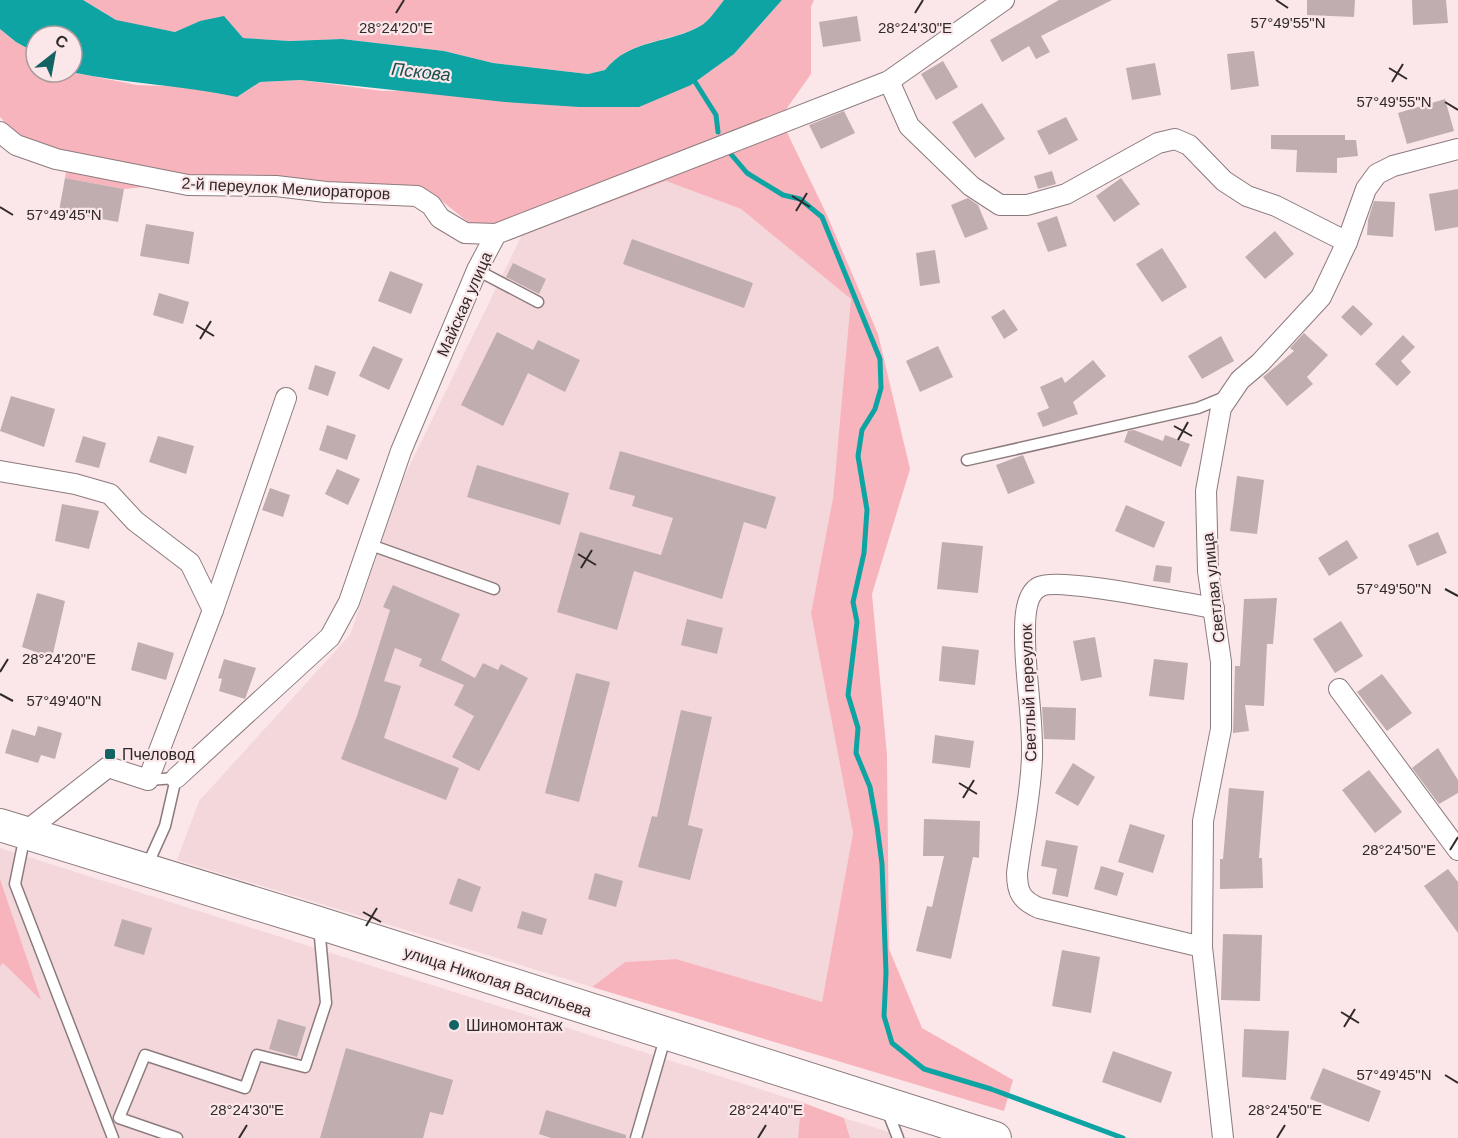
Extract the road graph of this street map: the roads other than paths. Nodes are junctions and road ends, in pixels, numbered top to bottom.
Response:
1 (1004, 0) edge
2 (889, 81) junction
3 (0, 132) edge
4 (1458, 149) edge
5 (496, 234) junction
6 (1347, 242) junction
7 (477, 270) junction
8 (538, 302) dead end
9 (1228, 396) junction
10 (286, 398) dead end
11 (967, 460) dead end
12 (0, 471) edge
13 (368, 544) junction
14 (494, 589) dead end
15 (1214, 608) junction
16 (213, 610) junction
17 (1339, 689) dead end
18 (176, 778) junction
19 (148, 780) junction
20 (13, 828) edge
21 (1458, 850) edge
22 (145, 869) junction
23 (319, 923) junction
24 (1202, 947) junction
25 (666, 1035) junction
26 (885, 1104) junction
27 (113, 1138) edge
28 (177, 1138) edge
29 (636, 1138) edge
30 (898, 1138) edge
31 (994, 1138) edge
32 (1223, 1138) edge

1 - 2 street, Майская улица
2 - 5 street, Майская улица
2 - 6 street
3 - 5 street, 2-й переулок Мелиораторов
4 - 6 street, Светлая улица
5 - 7 street, Майская улица
6 - 9 street, Светлая улица
7 - 8 lane
7 - 13 street, Майская улица
9 - 11 lane
9 - 15 street, Светлая улица
10 - 16 street
12 - 16 street
13 - 14 lane
13 - 18 street, Майская улица
15 - 24 street, Светлая улица
15 - 24 street, Светлый переулок
16 - 19 street
17 - 21 street
18 - 19 lane
18 - 22 lane
19 - 20 street
20 - 22 main road, улица Николая Васильева
20 - 27 lane
22 - 23 main road, улица Николая Васильева
23 - 25 main road, улица Николая Васильева
23 - 28 lane
24 - 32 street, Светлая улица
25 - 26 main road, улица Николая Васильева
25 - 29 lane
26 - 30 lane
26 - 31 main road, улица Николая Васильева

